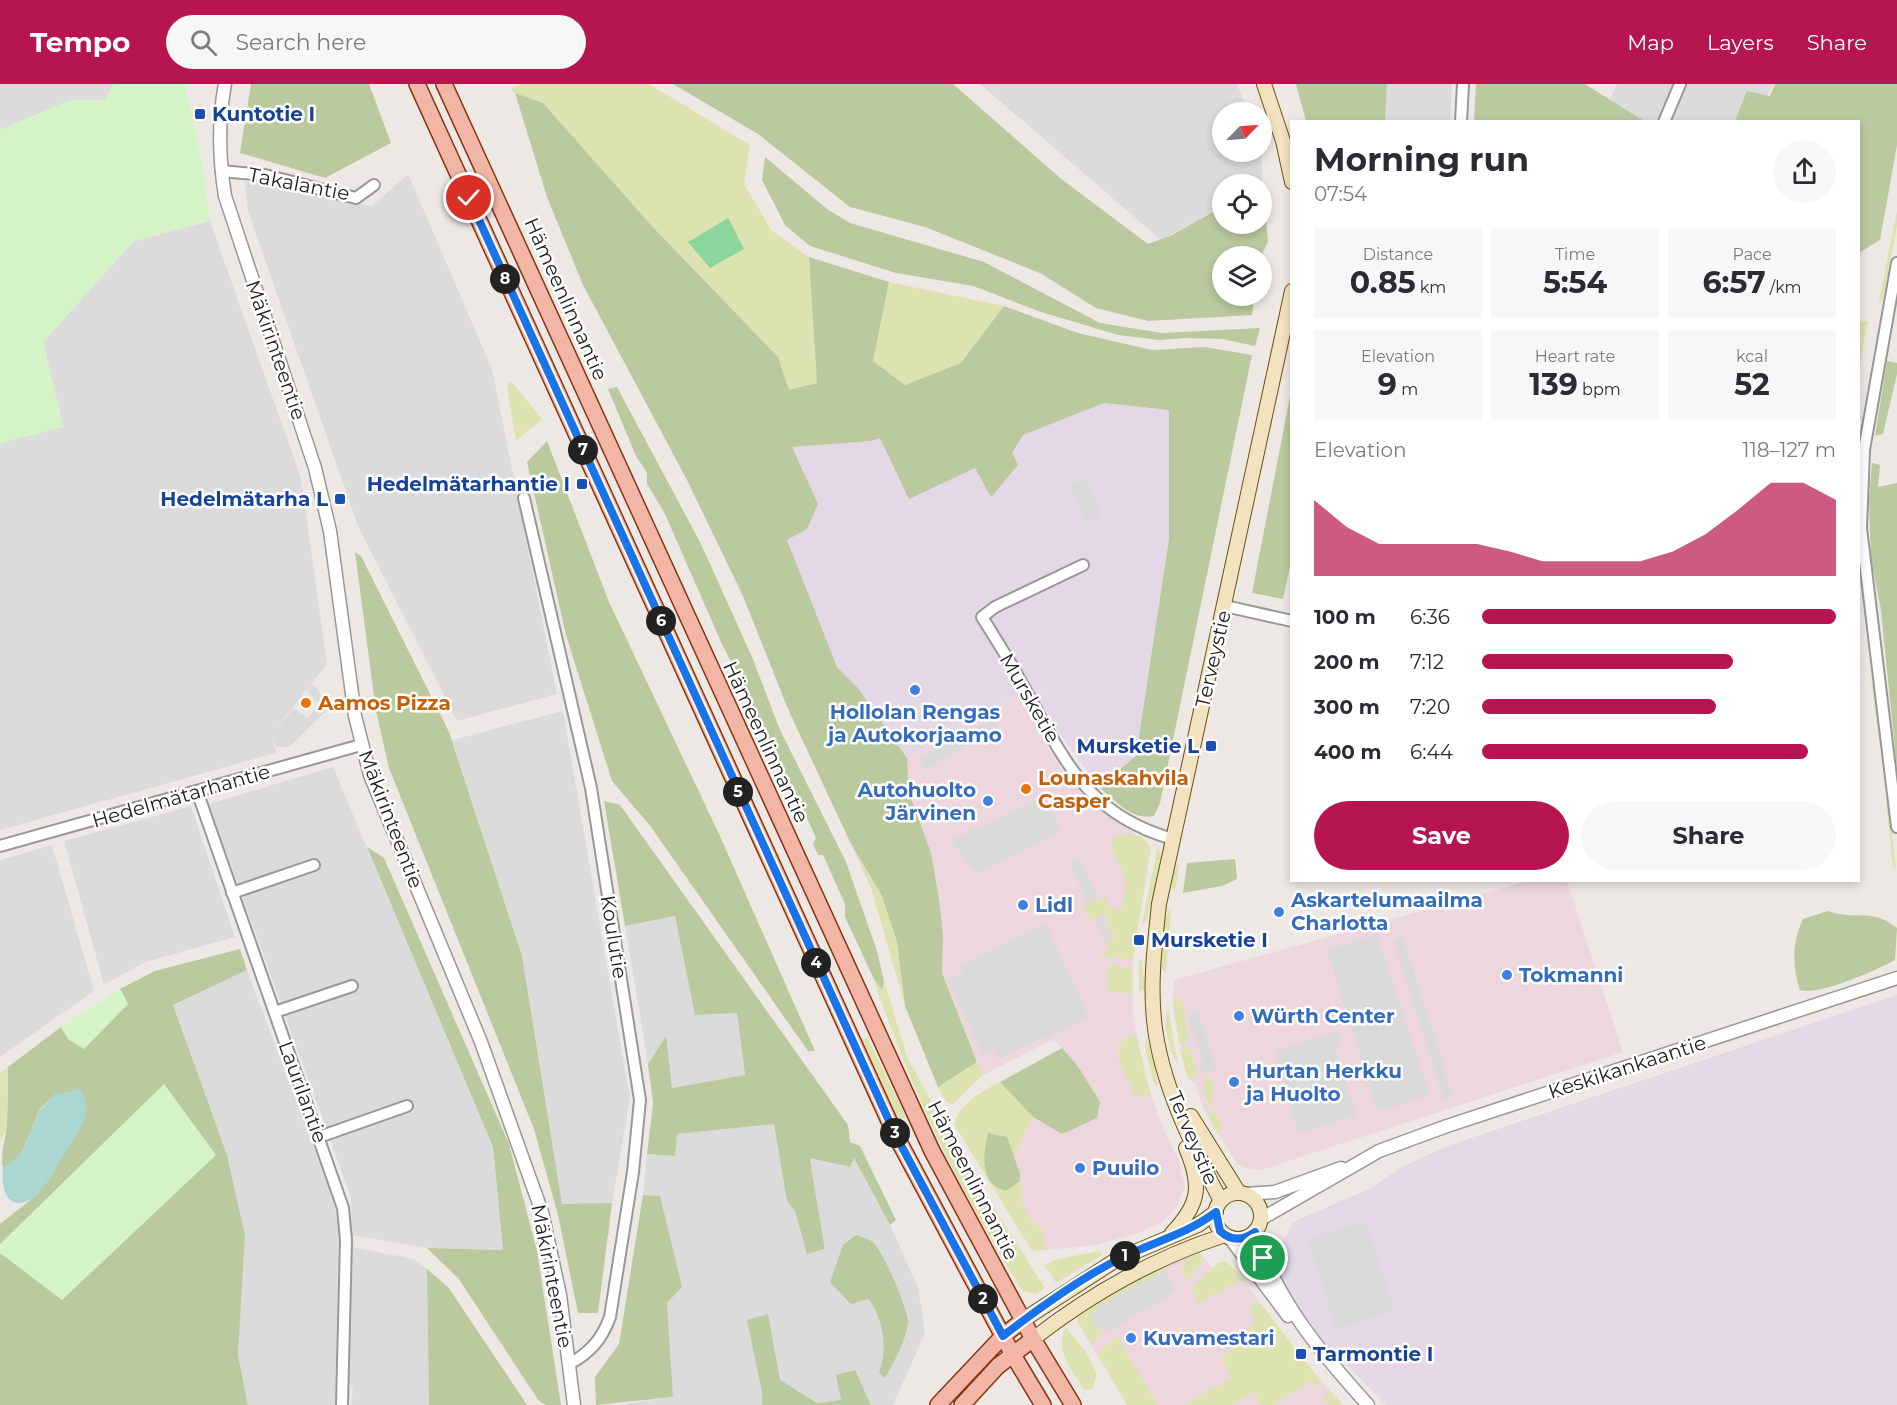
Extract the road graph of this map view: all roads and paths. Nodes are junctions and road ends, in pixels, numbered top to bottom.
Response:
1 (225, 84) edge
2 (417, 84) edge
3 (444, 84) edge
4 (1264, 84) edge
5 (1463, 84) edge
6 (1680, 84) edge
7 (1461, 120) edge
8 (1665, 120) edge
9 (221, 171) junction
10 (1290, 173) edge
11 (374, 185) dead end
12 (1897, 263) edge
13 (1290, 300) edge
14 (524, 498) dead end
15 (1083, 566) dead end
16 (1225, 606) junction
17 (1290, 621) edge
18 (361, 745) junction
19 (197, 791) junction
20 (1897, 827) edge
21 (1173, 839) junction
22 (0, 846) edge
23 (314, 865) dead end
24 (232, 893) junction
25 (1897, 978) edge
26 (351, 986) dead end
27 (275, 1012) junction
28 (1156, 1034) junction
29 (407, 1106) dead end
30 (319, 1137) junction
31 (1360, 1162) junction
32 (1242, 1194) junction
33 (1218, 1206) junction
34 (1258, 1226) junction
35 (1169, 1237) junction
36 (1228, 1237) junction
37 (1023, 1320) junction
38 (1003, 1336) junction
39 (1310, 1338) junction
40 (1033, 1339) junction
41 (1013, 1355) junction
42 (568, 1364) junction
43 (342, 1405) edge
44 (574, 1405) edge
45 (938, 1405) edge
46 (962, 1405) edge
47 (1043, 1405) edge
48 (1073, 1405) edge
49 (1368, 1405) edge

1 - 9 street, Mäkirinteentie
2 - 38 main road
3 - 37 main road, Hämeenlinnantie
4 - 10 main road
5 - 7 street
6 - 8 street
9 - 11 street, Takalantie
9 - 18 street, Mäkirinteentie
12 - 20 street
13 - 16 main road, Terveystie
14 - 42 street, Koulutie
15 - 21 street, Mursketie
16 - 17 street
16 - 21 main road, Terveystie
18 - 19 street, Hedelmätarhantie
18 - 42 street, Mäkirinteentie
19 - 22 street, Hedelmätarhantie
19 - 24 street, Laurilantie
21 - 28 main road, Terveystie
23 - 24 street
24 - 27 street, Laurilantie
25 - 31 street, Keskikankaantie
26 - 27 street
27 - 30 street, Laurilantie
28 - 32 main road, Terveystie
28 - 33 main road, Terveystie
28 - 35 main road, Terveystie
29 - 30 street
30 - 43 street, Laurilantie
31 - 32 street, Keskikankaantie
31 - 34 street, Keskikankaantie
32 - 33 main road
32 - 34 main road
33 - 35 main road
33 - 36 main road
34 - 36 main road
34 - 39 street
35 - 37 main road
36 - 39 street
36 - 40 main road
37 - 38 main road
37 - 40 main road, Hämeenlinnantie
38 - 41 main road
38 - 45 main road
39 - 49 street
40 - 41 main road
40 - 48 main road, Hämeenlinnantie
41 - 46 main road
41 - 47 main road
42 - 44 street, Mäkirinteentie

